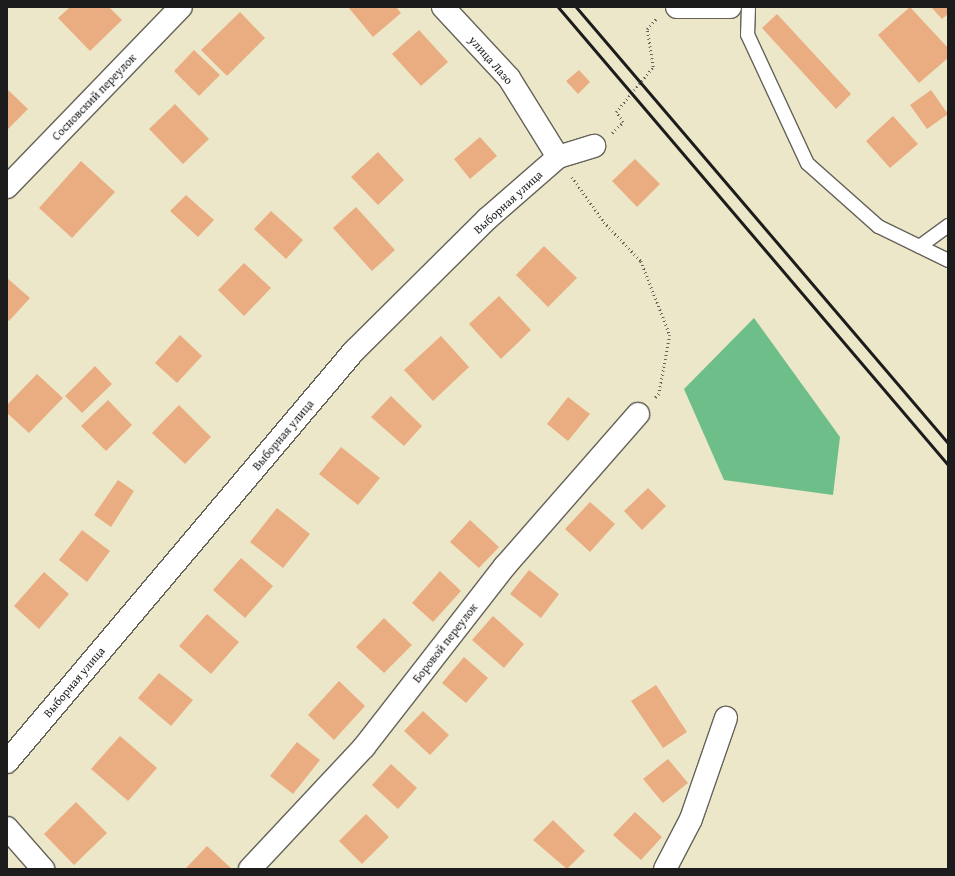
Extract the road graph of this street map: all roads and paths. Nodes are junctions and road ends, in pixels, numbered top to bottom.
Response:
1 (180, 7) edge
2 (443, 7) edge
3 (730, 7) edge
4 (748, 7) edge
5 (670, 10) edge
6 (594, 146) joint
7 (558, 157) junction
8 (7, 187) edge
9 (948, 225) edge
10 (918, 246) junction
11 (948, 260) edge
12 (638, 414) joint
13 (726, 718) dead end
14 (7, 762) edge
15 (7, 828) edge
16 (43, 869) edge
17 (250, 869) edge
18 (665, 869) edge

1 - 8 street, Сосновский переулок
2 - 7 street, улица Лазо
3 - 5 street
4 - 10 lane
5 - 6 path
6 - 7 street, Выборная улица
7 - 12 path
7 - 14 street, Выборная улица
9 - 10 lane
10 - 11 lane
12 - 17 street, Боровой переулок
13 - 18 street
15 - 16 street

